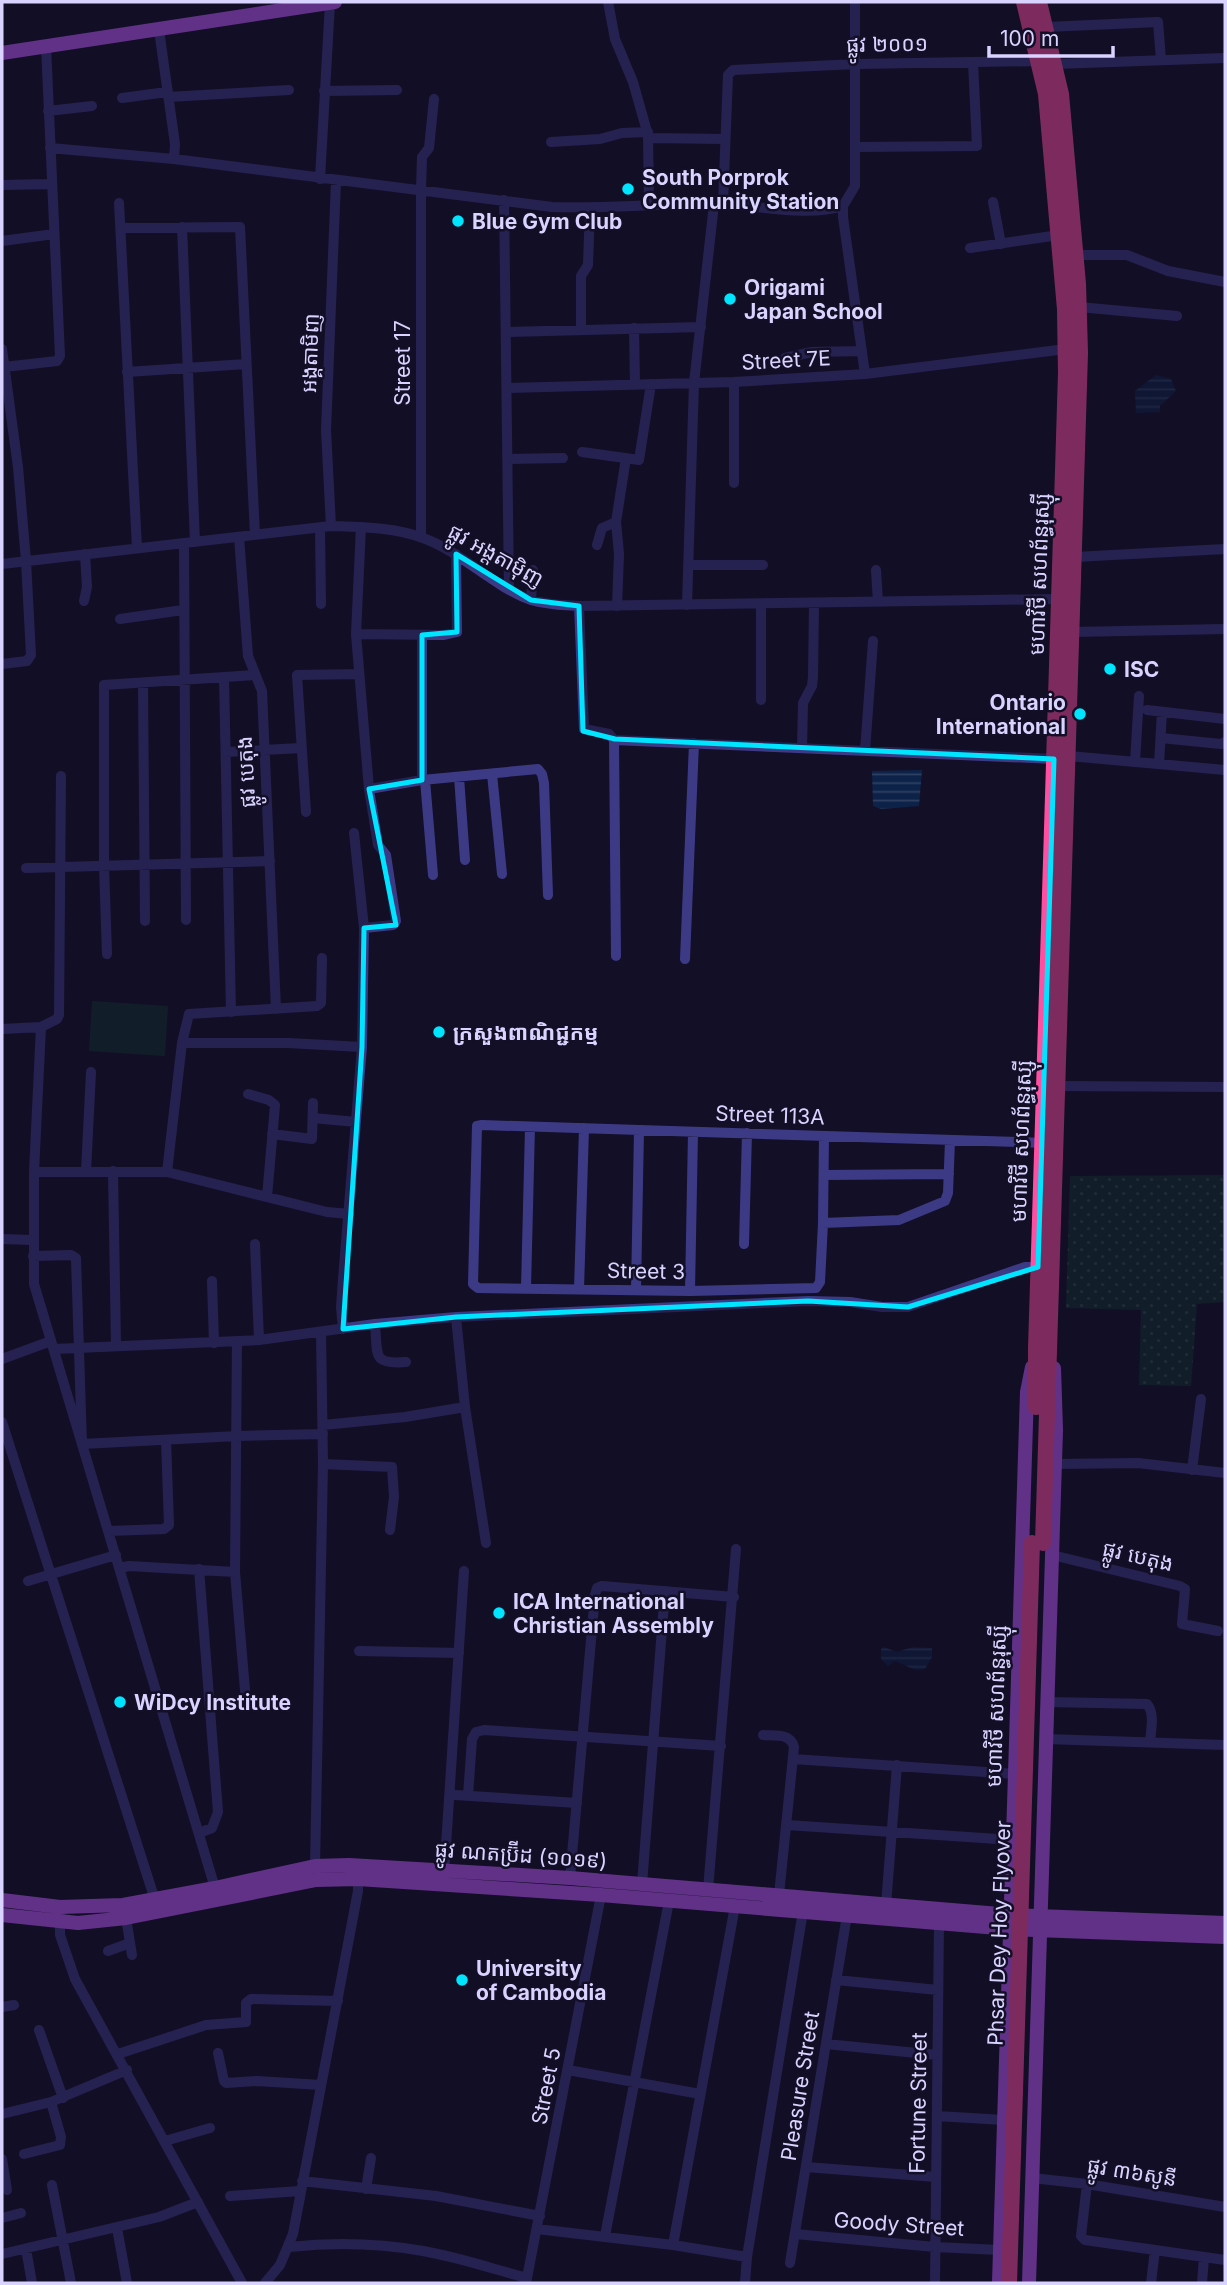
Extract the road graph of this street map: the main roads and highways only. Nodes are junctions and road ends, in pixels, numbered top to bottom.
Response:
1 (335, 2) edge
2 (1024, 2) edge
3 (1039, 2) edge
4 (330, 3) edge
5 (2, 53) edge
6 (1047, 63) junction
7 (1071, 284) junction
8 (1070, 492) junction
9 (1061, 758) junction
10 (1049, 1143) junction
11 (1043, 1348) junction
12 (1043, 1547) junction
13 (1015, 1774) junction
14 (1045, 1774) junction
15 (444, 1877) junction
16 (2, 1900) edge
17 (60, 1914) junction
18 (2, 1915) edge
19 (1010, 1922) junction
20 (1040, 1923) junction
21 (1225, 1923) edge
22 (1225, 1937) edge
23 (1034, 2109) junction
24 (1004, 2114) junction
25 (999, 2283) edge
26 (1009, 2283) edge
27 (1018, 2283) edge
28 (1029, 2283) edge

1 - 4 main road
2 - 6 highway, មហាវិថី សហព័ន្ធរុស្ស៊ី
3 - 6 highway, មហាវិថី សហព័ន្ធរុស្ស៊ី
4 - 5 main road
6 - 7 highway, មហាវិថី សហព័ន្ធរុស្ស៊ី
6 - 7 highway, មហាវិថី សហព័ន្ធរុស្ស៊ី
7 - 8 highway, មហាវិថី សហព័ន្ធរុស្ស៊ី
7 - 8 highway, មហាវិថី សហព័ន្ធរុស្ស៊ី
8 - 9 highway, មហាវិថី សហព័ន្ធរុស្ស៊ី
8 - 9 highway, មហាវិថី សហព័ន្ធរុស្ស៊ី
9 - 10 highway, មហាវិថី សហព័ន្ធរុស្ស៊ី
9 - 10 highway, មហាវិថី សហព័ន្ធរុស្ស៊ី
10 - 11 highway, មហាវិថី សហព័ន្ធរុស្ស៊ី
10 - 11 highway, មហាវិថី សហព័ន្ធរុស្ស៊ី
11 - 12 highway
11 - 12 main road, មហាវិថី សហព័ន្ធរុស្ស៊ី
11 - 13 main road, មហាវិថី សហព័ន្ធរុស្ស៊ី
12 - 14 main road, មហាវិថី សហព័ន្ធរុស្ស៊ី
12 - 26 highway, Phsar Dey Hoy Flyover, bridge
12 - 27 highway, Phsar Dey Hoy Flyover
13 - 14 main road
13 - 19 main road, មហាវិថី សហព័ន្ធរុស្ស៊ី
14 - 20 main road, មហាវិថី សហព័ន្ធរុស្ស៊ី
15 - 17 main road, ផ្លូវ ណតប្រ៊ីដ (១០១៩)
15 - 17 main road, ផ្លូវ ណតប្រ៊ីដ (១០១៩)
15 - 19 main road, ផ្លូវ ណតប្រ៊ីដ (១០១៩)
15 - 19 main road, ផ្លូវ ណតប្រ៊ីដ (១០១៩)
16 - 17 main road, ផ្លូវ ណតប្រ៊ីដ (១០១៩)
17 - 18 main road, ផ្លូវ ណតប្រ៊ីដ (១០១៩)
19 - 20 main road, ផ្លូវ ណតប្រ៊ីដ (១០១៩)
19 - 24 main road, មហាវិថី សហព័ន្ធរុស្ស៊ី
20 - 21 main road
20 - 22 main road
20 - 23 main road, មហាវិថី សហព័ន្ធរុស្ស៊ី
23 - 24 main road
23 - 28 main road, មហាវិថី សហព័ន្ធរុស្ស៊ី
24 - 25 main road, មហាវិថី សហព័ន្ធរុស្ស៊ី

